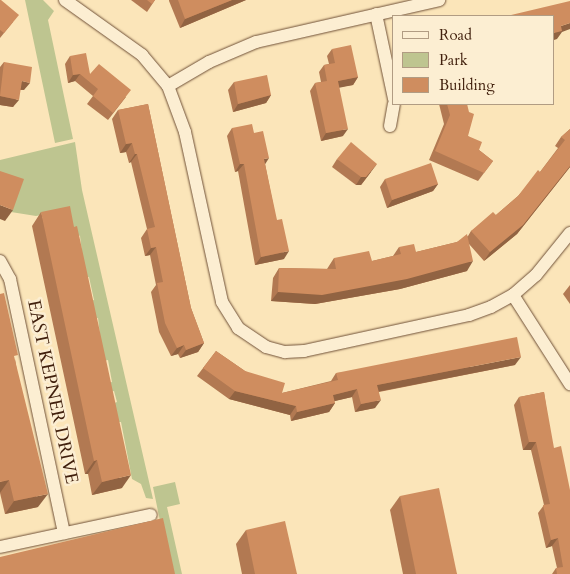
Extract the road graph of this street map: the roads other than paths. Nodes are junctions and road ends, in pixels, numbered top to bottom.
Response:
1 (65, 0) edge
2 (439, 0) edge
3 (376, 14) junction
4 (168, 86) junction
5 (392, 90) edge
6 (394, 105) edge
7 (390, 126) dead end
8 (570, 233) edge
9 (0, 261) edge
10 (513, 295) junction
11 (570, 384) edge
12 (151, 515) dead end
13 (64, 533) junction
14 (0, 547) edge

1 - 4 street
2 - 3 street
3 - 4 street
3 - 5 street
4 - 10 street
6 - 7 street
8 - 10 street
9 - 13 street, EAST KEPNER DRIVE
10 - 11 street
12 - 13 street
13 - 14 street

